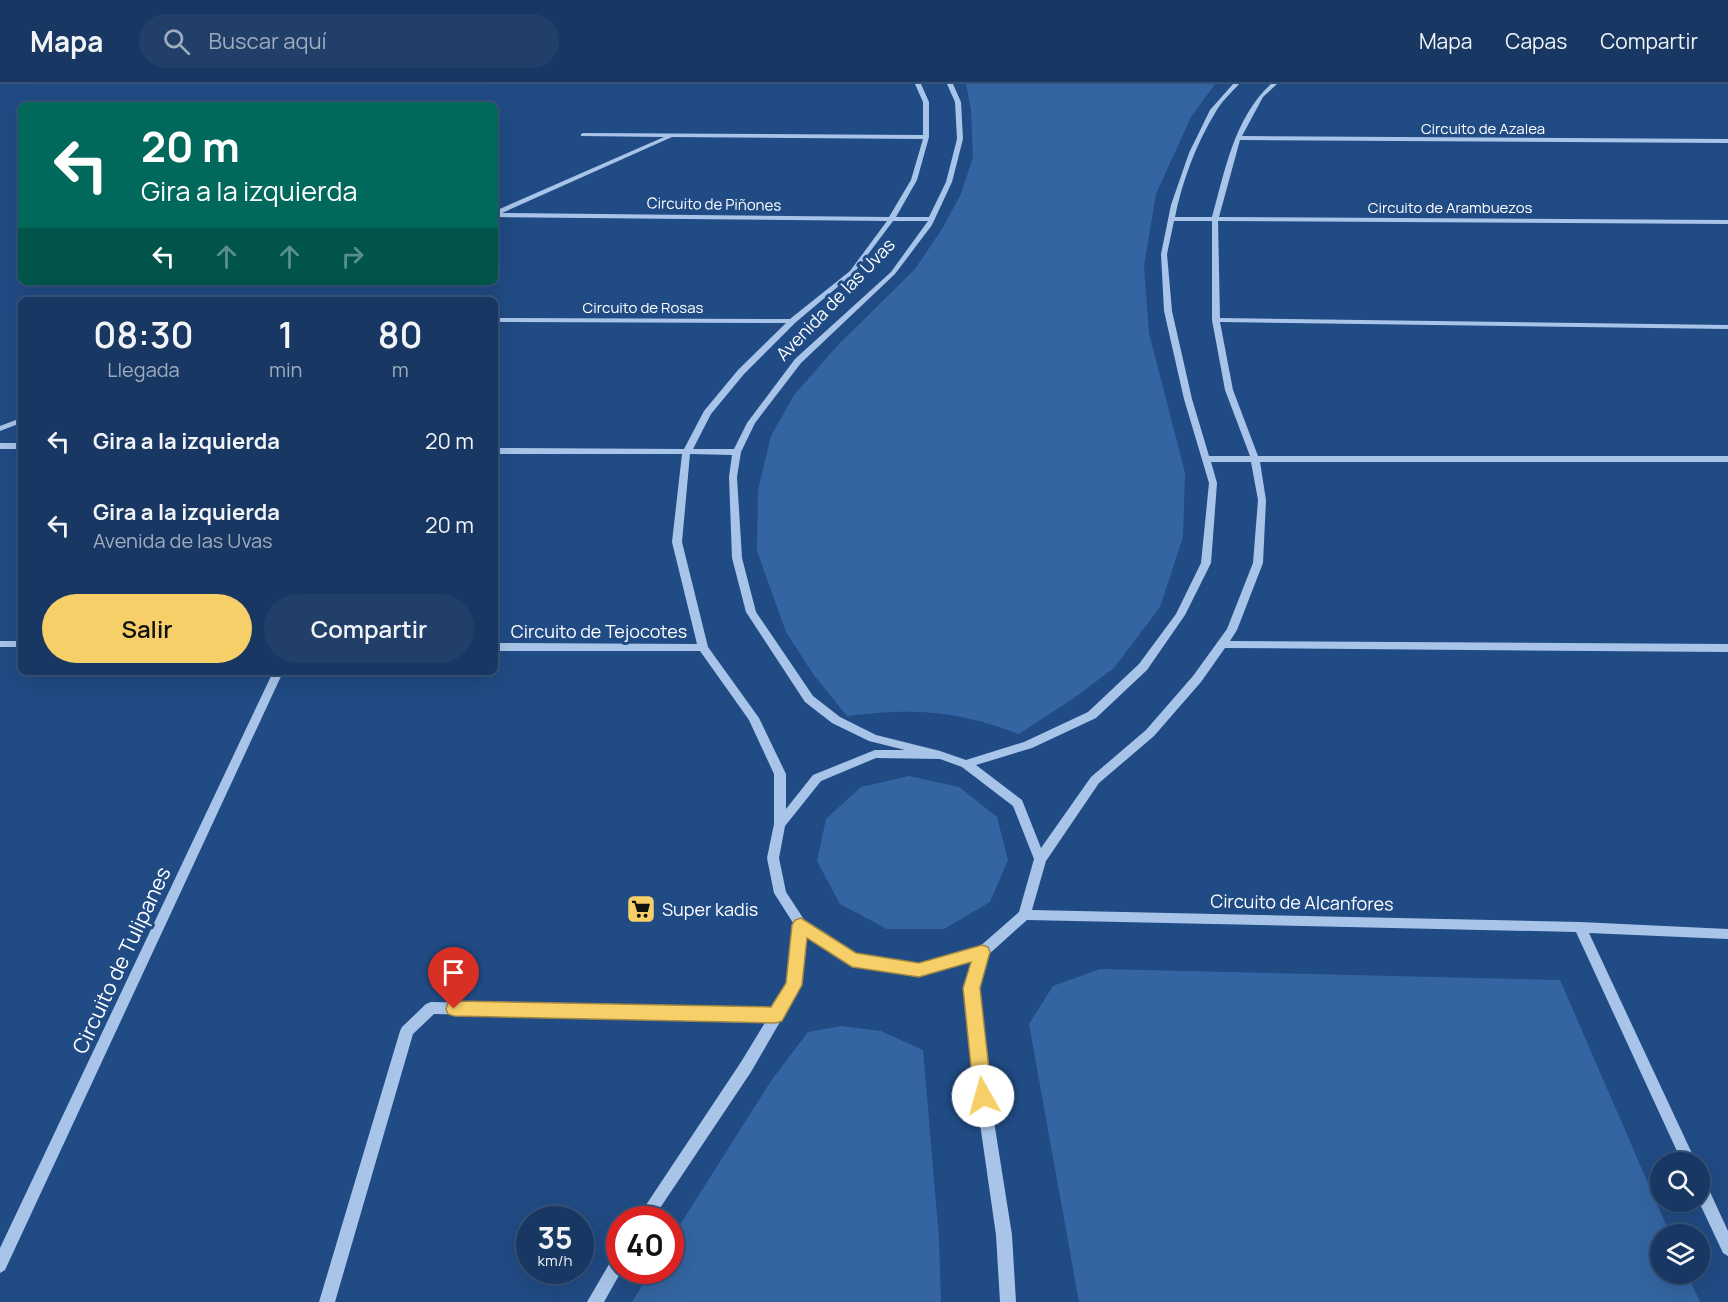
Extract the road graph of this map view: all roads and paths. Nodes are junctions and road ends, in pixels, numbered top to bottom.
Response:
1 (918, 84) edge
2 (950, 84) edge
3 (1236, 84) edge
4 (1274, 84) edge
5 (583, 135) dead end
6 (672, 135) junction
7 (926, 137) junction
8 (1238, 138) junction
9 (1728, 141) edge
10 (498, 214) edge
11 (498, 215) edge
12 (891, 219) junction
13 (932, 219) junction
14 (1171, 219) junction
15 (1215, 219) junction
16 (1728, 222) edge
17 (498, 320) edge
18 (1216, 320) junction
19 (792, 321) junction
20 (1728, 327) edge
21 (18, 421) edge
22 (0, 429) edge
23 (0, 446) edge
24 (18, 447) edge
25 (498, 451) edge
26 (737, 452) junction
27 (687, 453) junction
28 (1206, 459) junction
29 (1255, 459) junction
30 (1728, 459) edge
31 (0, 644) edge
32 (18, 644) edge
33 (1222, 644) junction
34 (498, 647) edge
35 (703, 648) junction
36 (1728, 648) edge
37 (277, 675) edge
38 (940, 756) junction
39 (966, 764) junction
40 (780, 824) junction
41 (1040, 859) junction
42 (1024, 915) junction
43 (801, 925) junction
44 (1580, 927) junction
45 (1728, 934) edge
46 (982, 952) junction
47 (776, 1015) junction
48 (1684, 1152) edge
49 (652, 1206) edge
50 (1710, 1208) edge
51 (1728, 1248) edge
52 (0, 1265) edge
53 (606, 1283) edge
54 (327, 1302) edge
55 (595, 1302) edge
56 (1008, 1302) edge

1 - 7 street, Avenida de las Uvas
2 - 13 street, Avenida de las Uvas
3 - 14 street
4 - 8 street
5 - 6 street, Circuito de Piñones
6 - 7 street, Circuito de Piñones
6 - 10 street, Circuito de Piñones
7 - 12 street, Avenida de las Uvas
8 - 9 street, Circuito de Azalea
8 - 15 street
11 - 12 street, Circuito de Piñones
12 - 13 street, Circuito de Piñones
12 - 19 street, Avenida de las Uvas
13 - 26 street, Avenida de las Uvas
14 - 15 street, Circuito de Arambuezos
14 - 28 street
15 - 16 street, Circuito de Arambuezos
15 - 18 street
17 - 19 street, Circuito de Rosas
18 - 20 street
18 - 29 street
19 - 27 street, Avenida de las Uvas
21 - 22 street
23 - 24 street
25 - 27 street
26 - 27 street
26 - 38 street, Avenida de las Uvas
27 - 35 street, Avenida de las Uvas
28 - 29 street
28 - 39 street
29 - 30 street
29 - 33 street
31 - 32 street
33 - 36 street
33 - 41 street
34 - 35 street, Circuito de Tejocotes
35 - 40 street, Avenida de las Uvas
37 - 52 street, Circuito de Tulipanes
38 - 39 street
38 - 40 street
39 - 41 street
40 - 43 street, Avenida de las Uvas
41 - 42 street
42 - 44 street, Circuito de Alcanfores
42 - 46 street
43 - 46 street
43 - 47 street
44 - 45 street, Circuito de Alcanfores
44 - 48 street
46 - 56 street
47 - 49 street
47 - 54 street
50 - 51 street
53 - 55 street

